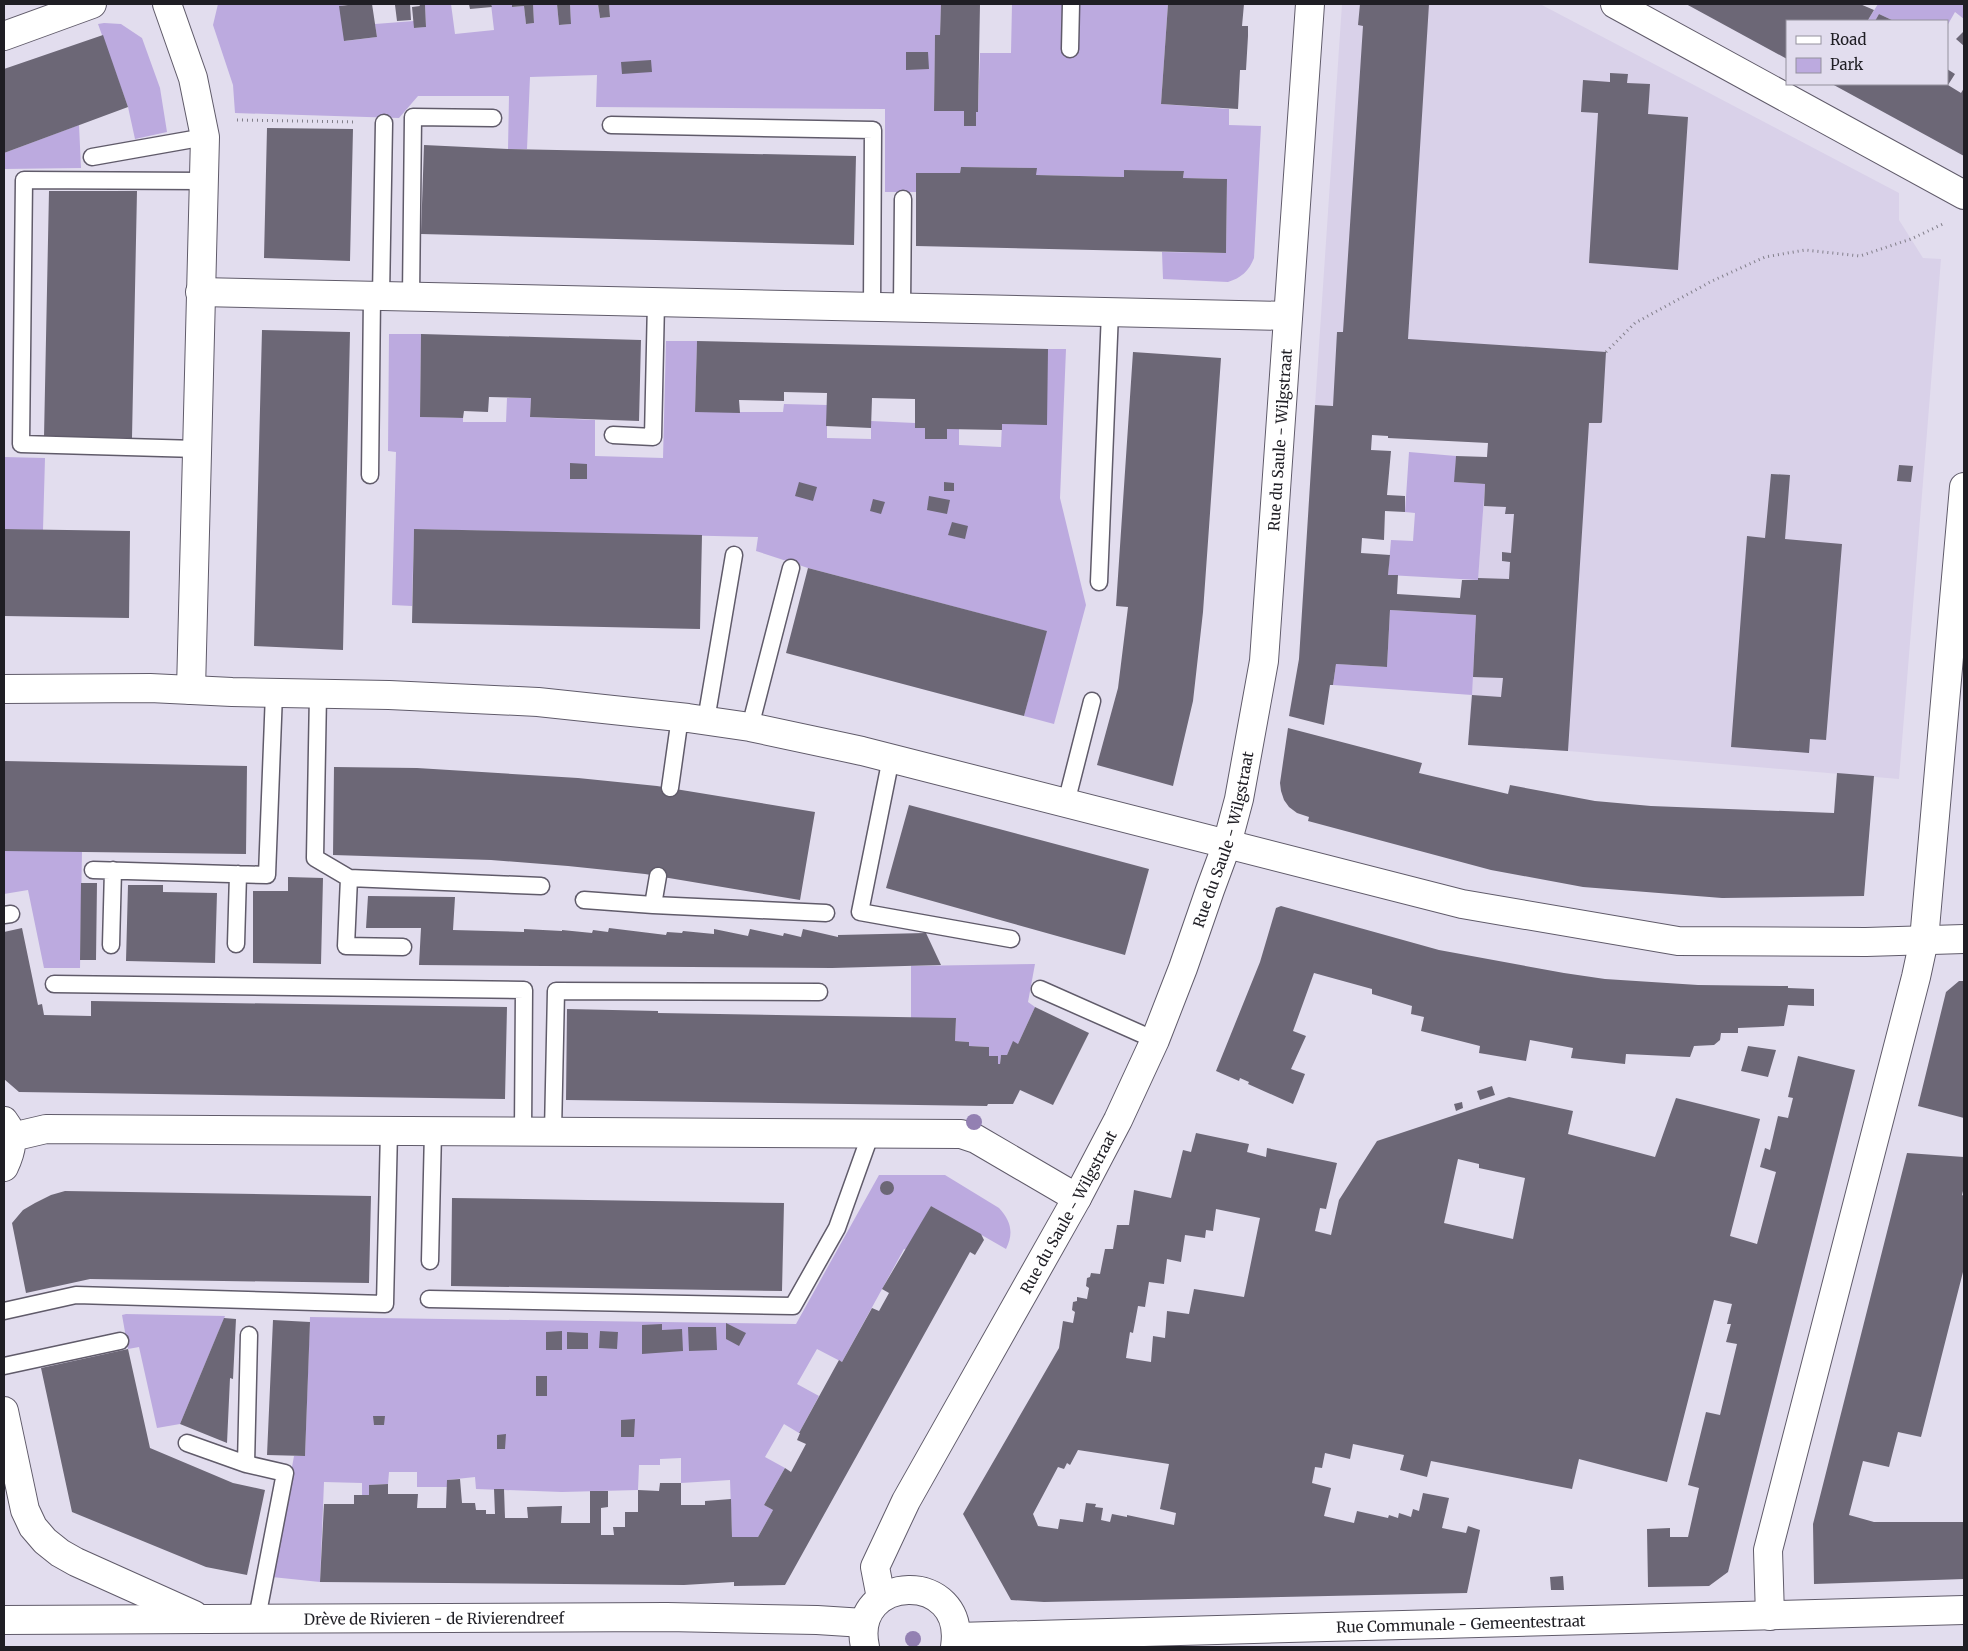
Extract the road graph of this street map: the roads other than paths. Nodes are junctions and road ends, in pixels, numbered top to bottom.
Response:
1 (92, 4) edge
2 (167, 4) edge
3 (1071, 4) edge
4 (1310, 4) edge
5 (1615, 4) edge
6 (4, 36) edge
7 (1070, 49) dead end
8 (493, 118) dead end
9 (384, 123) road end
10 (611, 125) dead end
11 (203, 128) junction
12 (92, 157) dead end
13 (203, 181) junction
14 (904, 199) dead end
15 (1958, 207) edge
16 (200, 292) junction
17 (377, 296) junction
18 (411, 297) junction
19 (656, 302) junction
20 (872, 306) junction
21 (902, 307) junction
22 (1110, 312) junction
23 (1288, 316) junction
24 (613, 435) dead end
25 (197, 449) junction
26 (370, 475) dead end
27 (1964, 487) edge
28 (734, 555) dead end
29 (791, 568) dead end
30 (1099, 582) dead end
31 (4, 689) edge
32 (191, 690) junction
33 (274, 693) junction
34 (318, 694) junction
35 (1092, 701) dead end
36 (680, 716) junction
37 (706, 720) junction
38 (750, 727) junction
39 (890, 758) junction
40 (670, 788) dead end
41 (1066, 803) junction
42 (1227, 844) junction
43 (93, 870) dead end
44 (113, 870) junction
45 (238, 874) junction
46 (658, 876) dead end
47 (349, 878) junction
48 (541, 886) dead end
49 (584, 900) dead end
50 (653, 905) junction
51 (826, 913) dead end
52 (1011, 939) dead end
53 (1964, 939) edge
54 (1924, 940) junction
55 (236, 944) dead end
56 (111, 945) dead end
57 (403, 948) dead end
58 (54, 984) dead end
59 (1040, 989) dead end
60 (819, 992) dead end
61 (1155, 1040) junction
62 (8, 1129) edge
63 (389, 1130) junction
64 (433, 1131) junction
65 (523, 1132) junction
66 (553, 1132) junction
67 (871, 1133) junction
68 (4, 1168) edge
69 (1077, 1198) junction
70 (430, 1261) dead end
71 (429, 1298) dead end
72 (4, 1311) edge
73 (249, 1335) dead end
74 (120, 1341) dead end
75 (4, 1366) edge
76 (5, 1420) edge
77 (187, 1443) dead end
78 (8, 1453) edge
79 (246, 1464) junction
80 (881, 1598) junction
81 (1964, 1610) edge
82 (1770, 1616) junction
83 (202, 1618) junction
84 (257, 1618) junction
85 (4, 1620) edge
86 (864, 1635) edge
87 (956, 1642) edge

1 - 6 street
2 - 11 street
3 - 7 lane
4 - 23 street, Rue du Saule - Wilgstraat
5 - 15 street
8 - 18 lane
9 - 17 lane
10 - 20 lane
11 - 12 lane
11 - 13 street
13 - 16 street
13 - 25 lane
14 - 21 lane
16 - 17 street
16 - 25 street
17 - 18 street
17 - 26 lane
18 - 19 street
19 - 20 street
19 - 24 lane
20 - 21 street
21 - 22 street
22 - 23 street
22 - 30 lane
23 - 42 street, Rue du Saule - Wilgstraat
25 - 32 street
27 - 54 street
28 - 37 lane
29 - 38 lane
31 - 32 street
32 - 33 street
33 - 34 street
33 - 45 lane
34 - 36 street
34 - 47 lane
35 - 41 lane
36 - 37 street
36 - 40 lane
37 - 38 street
38 - 39 street
39 - 41 street
39 - 52 lane
41 - 42 street
42 - 54 street
42 - 61 street, Rue du Saule - Wilgstraat
43 - 44 lane
44 - 45 lane
44 - 56 lane
45 - 55 lane
46 - 50 lane
47 - 48 lane
47 - 57 lane
49 - 50 lane
50 - 51 lane
53 - 54 street
54 - 82 street
58 - 65 lane
59 - 61 lane
60 - 66 lane
61 - 69 street, Rue du Saule - Wilgstraat
62 - 63 street
62 - 68 street
63 - 64 street
63 - 72 lane
64 - 65 street
64 - 70 lane
65 - 66 street
66 - 67 street
67 - 69 street
67 - 71 lane
69 - 80 street, Rue du Saule - Wilgstraat
73 - 79 lane
74 - 75 lane
76 - 78 street
77 - 79 lane
78 - 83 street
79 - 84 lane
80 - 86 street, Drève de Rivieren - de Rivierendreef
80 - 87 street
81 - 82 street, Rue Communale - Gemeentestraat
82 - 87 street, Rue Communale - Gemeentestraat
83 - 84 street, Drève de Rivieren - de Rivierendreef
83 - 85 street, Drève de Rivieren - de Rivierendreef
84 - 86 street, Drève de Rivieren - de Rivierendreef

